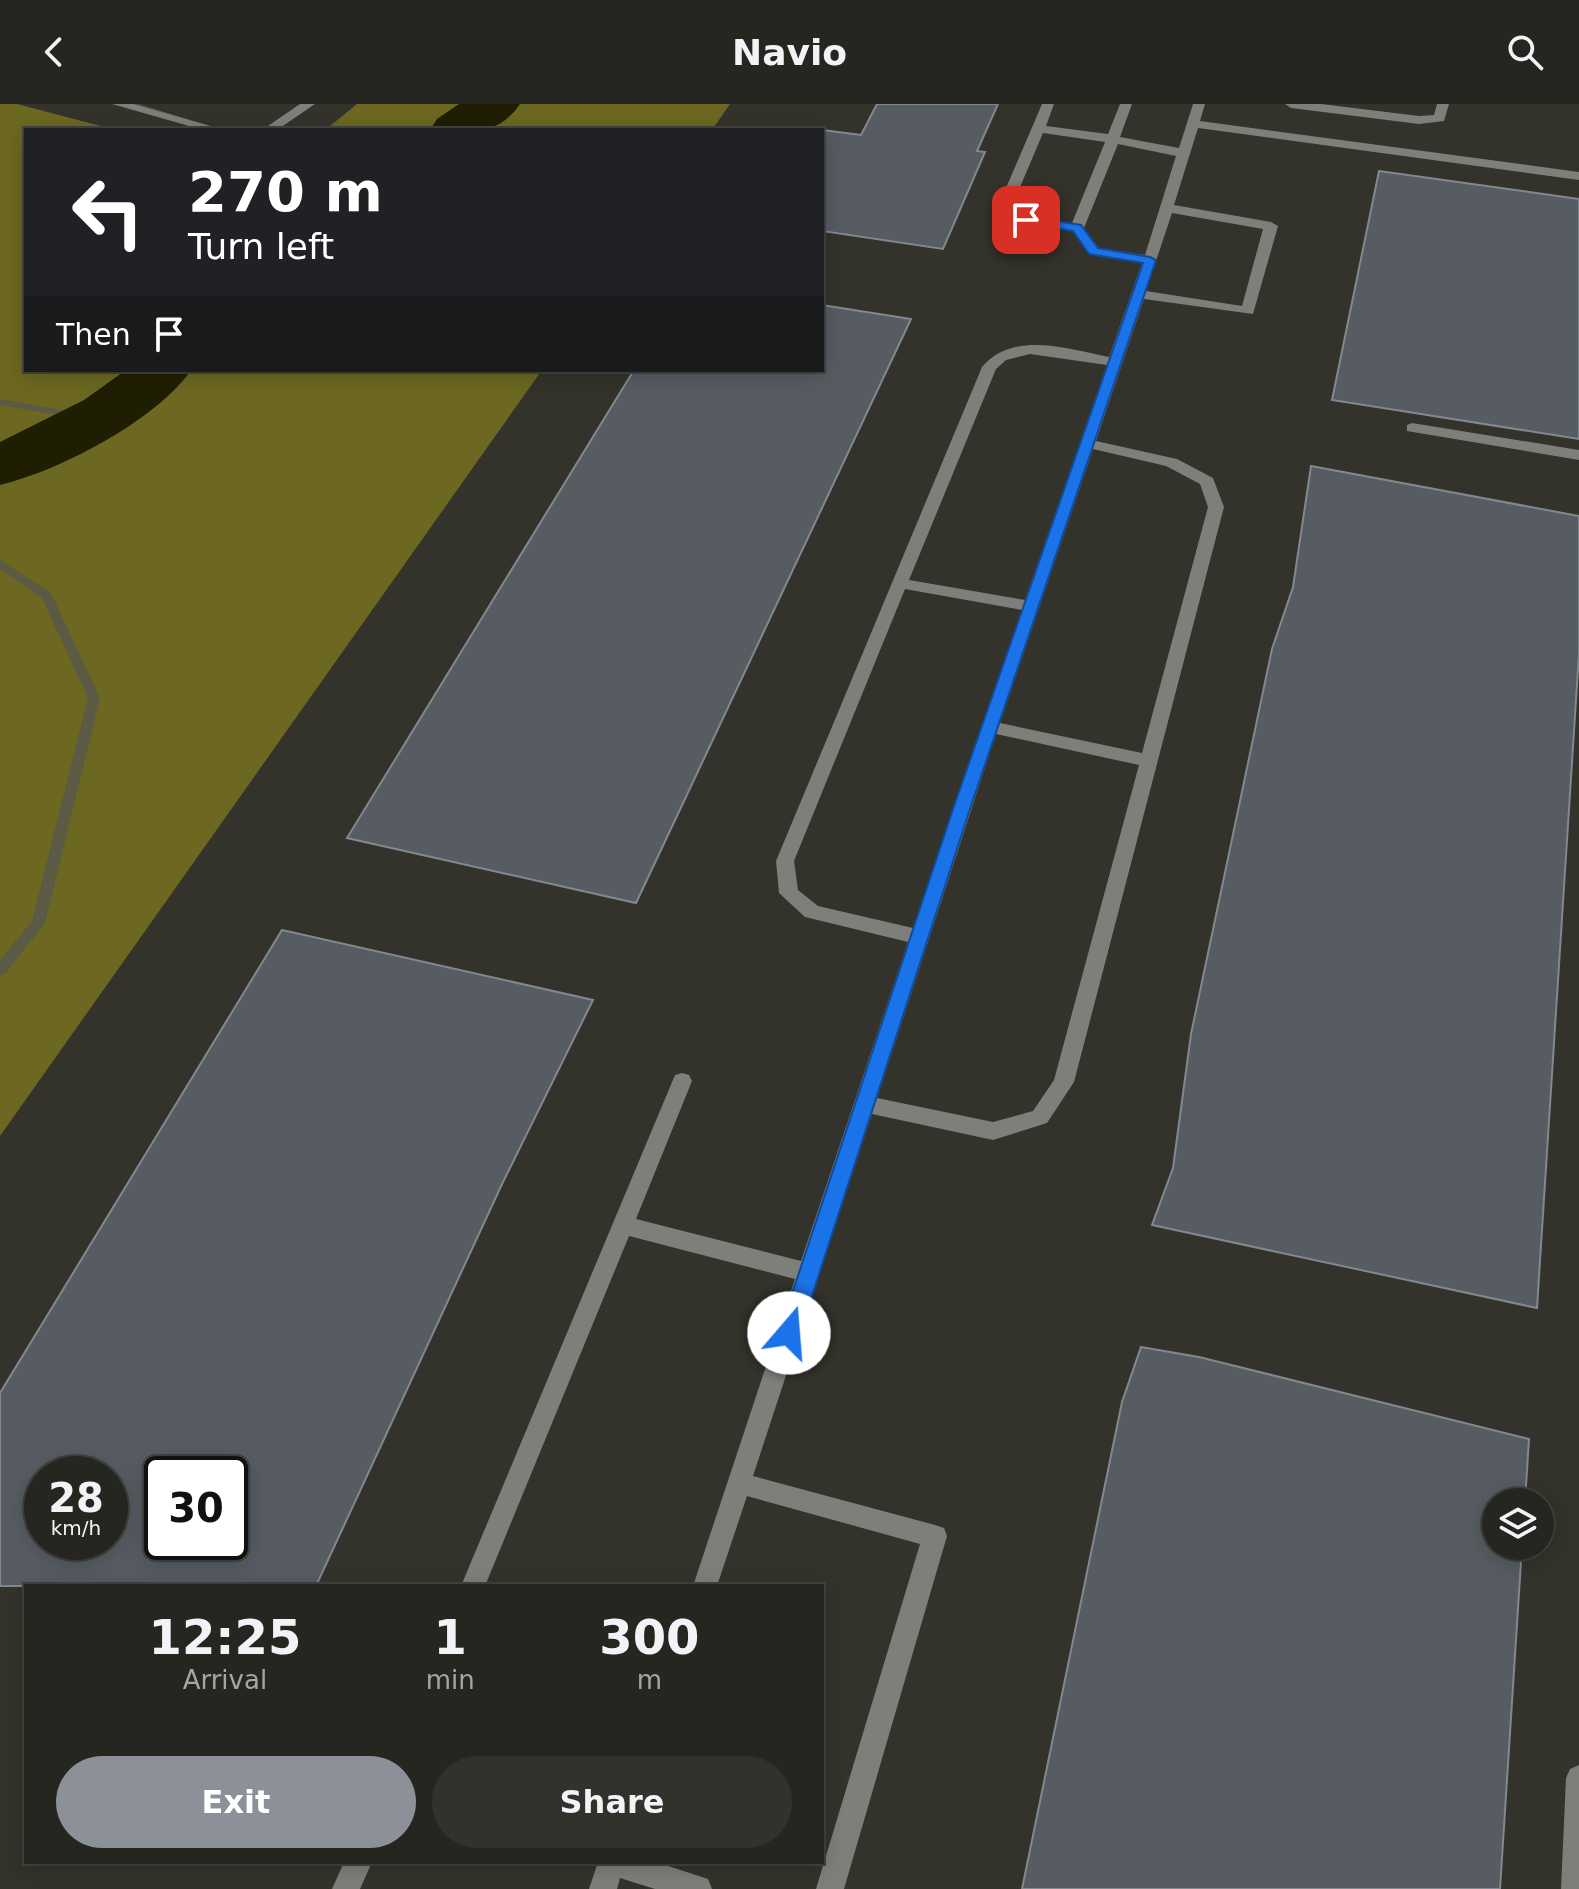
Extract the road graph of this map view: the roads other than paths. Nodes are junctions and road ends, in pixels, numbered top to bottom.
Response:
1 (118, 104) edge
2 (309, 104) edge
3 (1048, 104) edge
4 (1126, 104) edge
5 (1199, 104) edge
6 (1291, 104) edge
7 (1443, 104) edge
8 (1193, 124) junction
9 (210, 128) edge
10 (271, 128) edge
11 (1039, 129) junction
12 (1113, 139) junction
13 (1183, 153) junction
14 (1579, 176) edge
15 (1166, 208) junction
16 (1077, 228) junction
17 (1150, 260) junction
18 (1138, 294) junction
19 (1113, 362) junction
20 (1412, 428) dead end
21 (1086, 443) junction
22 (1579, 455) edge
23 (899, 583) junction
24 (1031, 606) junction
25 (990, 727) junction
26 (1149, 761) junction
27 (920, 937) junction
28 (682, 1081) dead end
29 (866, 1104) junction
30 (624, 1225) junction
31 (809, 1273) junction
32 (739, 1483) junction
33 (474, 1584) edge
34 (706, 1584) edge
35 (1579, 1778) edge
36 (357, 1864) edge
37 (611, 1864) edge
38 (618, 1864) edge
39 (346, 1889) edge
40 (603, 1889) edge
41 (698, 1889) edge
42 (830, 1889) edge
43 (1575, 1889) edge

1 - 9 street
2 - 10 street
3 - 11 street
4 - 12 street
5 - 8 street
6 - 7 street
8 - 13 street
8 - 14 street
11 - 12 street
11 - 16 street
12 - 13 street
12 - 16 street
13 - 15 street
15 - 17 street
15 - 18 street
16 - 17 street
17 - 18 street
18 - 19 street
19 - 21 street
19 - 23 street
20 - 22 street
21 - 24 street
21 - 26 street
23 - 24 street
23 - 27 street
24 - 25 street
25 - 26 street
25 - 27 street
26 - 29 street
27 - 29 street
28 - 30 street
29 - 31 street
30 - 31 street
30 - 33 street
31 - 32 street
32 - 34 street
32 - 42 street
35 - 43 street
36 - 39 street
37 - 40 street
38 - 41 street

